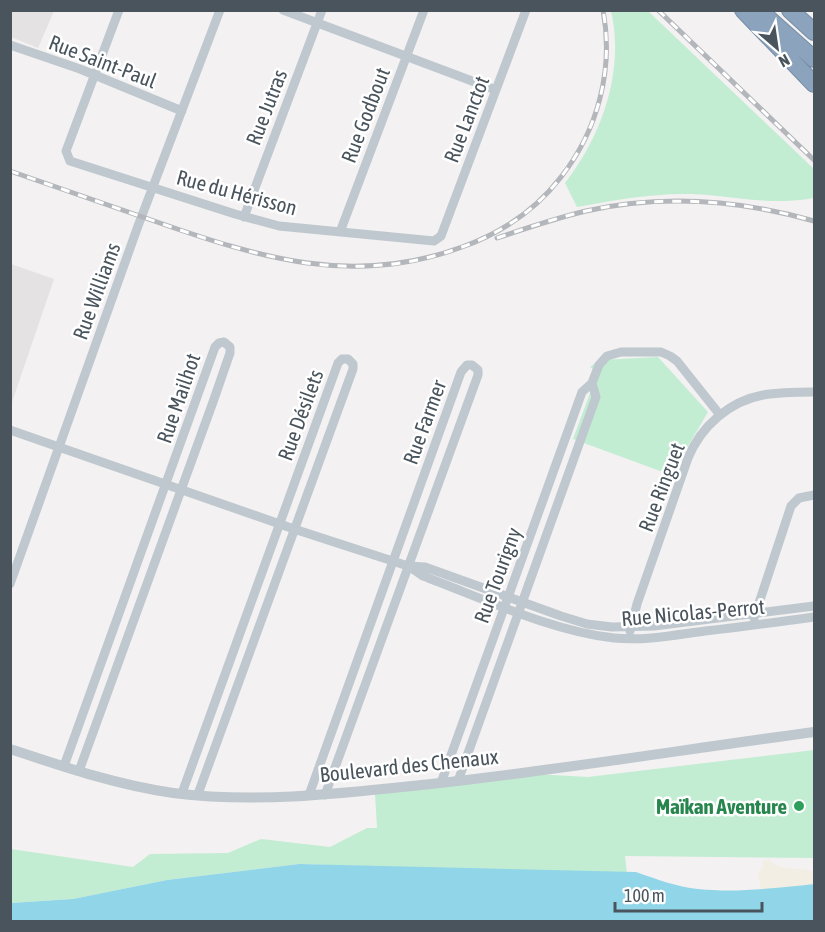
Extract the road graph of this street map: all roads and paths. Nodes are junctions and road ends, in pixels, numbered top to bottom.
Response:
1 (118, 10) edge
2 (220, 10) edge
3 (283, 10) edge
4 (322, 10) edge
5 (424, 10) edge
6 (526, 10) edge
7 (743, 10) edge
8 (759, 10) edge
9 (792, 10) edge
10 (317, 23) junction
11 (814, 26) edge
12 (814, 32) edge
13 (10, 45) edge
14 (406, 57) junction
15 (814, 59) edge
16 (94, 76) junction
17 (814, 84) edge
18 (496, 90) junction
19 (182, 111) junction
20 (153, 188) junction
21 (244, 217) junction
22 (340, 232) junction
23 (438, 240) joint
24 (592, 383) junction
25 (814, 392) edge
26 (720, 415) junction
27 (10, 430) edge
28 (59, 448) junction
29 (166, 484) junction
30 (181, 489) junction
31 (814, 495) edge
32 (279, 524) junction
33 (294, 529) junction
34 (393, 561) junction
35 (408, 566) junction
36 (10, 584) edge
37 (508, 597) junction
38 (523, 602) junction
39 (504, 606) junction
40 (814, 606) edge
41 (519, 612) junction
42 (756, 613) junction
43 (814, 617) edge
44 (752, 625) junction
45 (631, 628) junction
46 (629, 639) junction
47 (814, 732) edge
48 (10, 749) edge
49 (64, 766) junction
50 (79, 771) junction
51 (458, 781) junction
52 (441, 783) junction
53 (182, 794) junction
54 (198, 794) junction
55 (309, 795) junction
56 (325, 795) junction

1 - 16 street
2 - 19 street, Rue Williams
3 - 10 street
4 - 10 street, Rue Jutras
5 - 14 street, Rue Godbout
6 - 18 street, Rue Lanctot
7 - 17 highway
8 - 15 highway
9 - 11 highway
9 - 12 highway
10 - 14 street
10 - 21 street, Rue Jutras
13 - 16 street, Rue Saint-Paul
14 - 18 street
14 - 22 street, Rue Godbout
16 - 19 street, Rue Saint-Paul
16 - 20 street, Rue du Hérisson
18 - 23 street, Rue Lanctot
19 - 20 street, Rue Williams
20 - 21 street, Rue du Hérisson
20 - 28 street, Rue Williams
21 - 22 street, Rue du Hérisson
22 - 23 street, Rue du Hérisson
24 - 26 street, Rue Tourigny
24 - 37 street, Rue Tourigny
24 - 38 street, Rue Tourigny
25 - 26 street, Rue Ringuet
26 - 45 street, Rue Ringuet
27 - 28 street, Rue Nicolas-Perrot
28 - 29 street, Rue Nicolas-Perrot
28 - 36 street, Rue Williams
29 - 30 street, Rue Nicolas-Perrot
29 - 30 street, Rue Mailhot
29 - 49 street, Rue Mailhot
30 - 32 street, Rue Nicolas-Perrot
30 - 50 street, Rue Mailhot
31 - 42 street
32 - 33 street, Rue Nicolas-Perrot
32 - 33 street, Rue Désilets
32 - 53 street, Rue Désilets
33 - 34 street, Rue Nicolas-Perrot
33 - 54 street, Rue Désilets
34 - 35 street, Rue Nicolas-Perrot
34 - 35 street, Rue Farmer
34 - 55 street, Rue Farmer
35 - 37 street, Rue Nicolas-Perrot
35 - 39 street, Rue Nicolas-Perrot
35 - 56 street, Rue Farmer
37 - 38 street, Rue Nicolas-Perrot
37 - 39 street, Rue Tourigny
38 - 41 street, Rue Tourigny
38 - 45 street, Rue Nicolas-Perrot
39 - 41 street, Rue Nicolas-Perrot
39 - 52 street, Rue Tourigny
40 - 42 street, Rue Nicolas-Perrot
41 - 46 street, Rue Nicolas-Perrot
41 - 51 street, Rue Tourigny
42 - 44 street
42 - 45 street, Rue Nicolas-Perrot
43 - 44 street, Rue Nicolas-Perrot
44 - 46 street, Rue Nicolas-Perrot
45 - 46 street, Rue Ringuet
47 - 51 street, Boulevard des Chenaux
48 - 49 street, Boulevard des Chenaux
49 - 50 street, Boulevard des Chenaux
50 - 53 street, Boulevard des Chenaux
51 - 52 street, Boulevard des Chenaux
52 - 56 street, Boulevard des Chenaux
53 - 54 street, Boulevard des Chenaux
54 - 55 street, Boulevard des Chenaux
55 - 56 street, Boulevard des Chenaux

